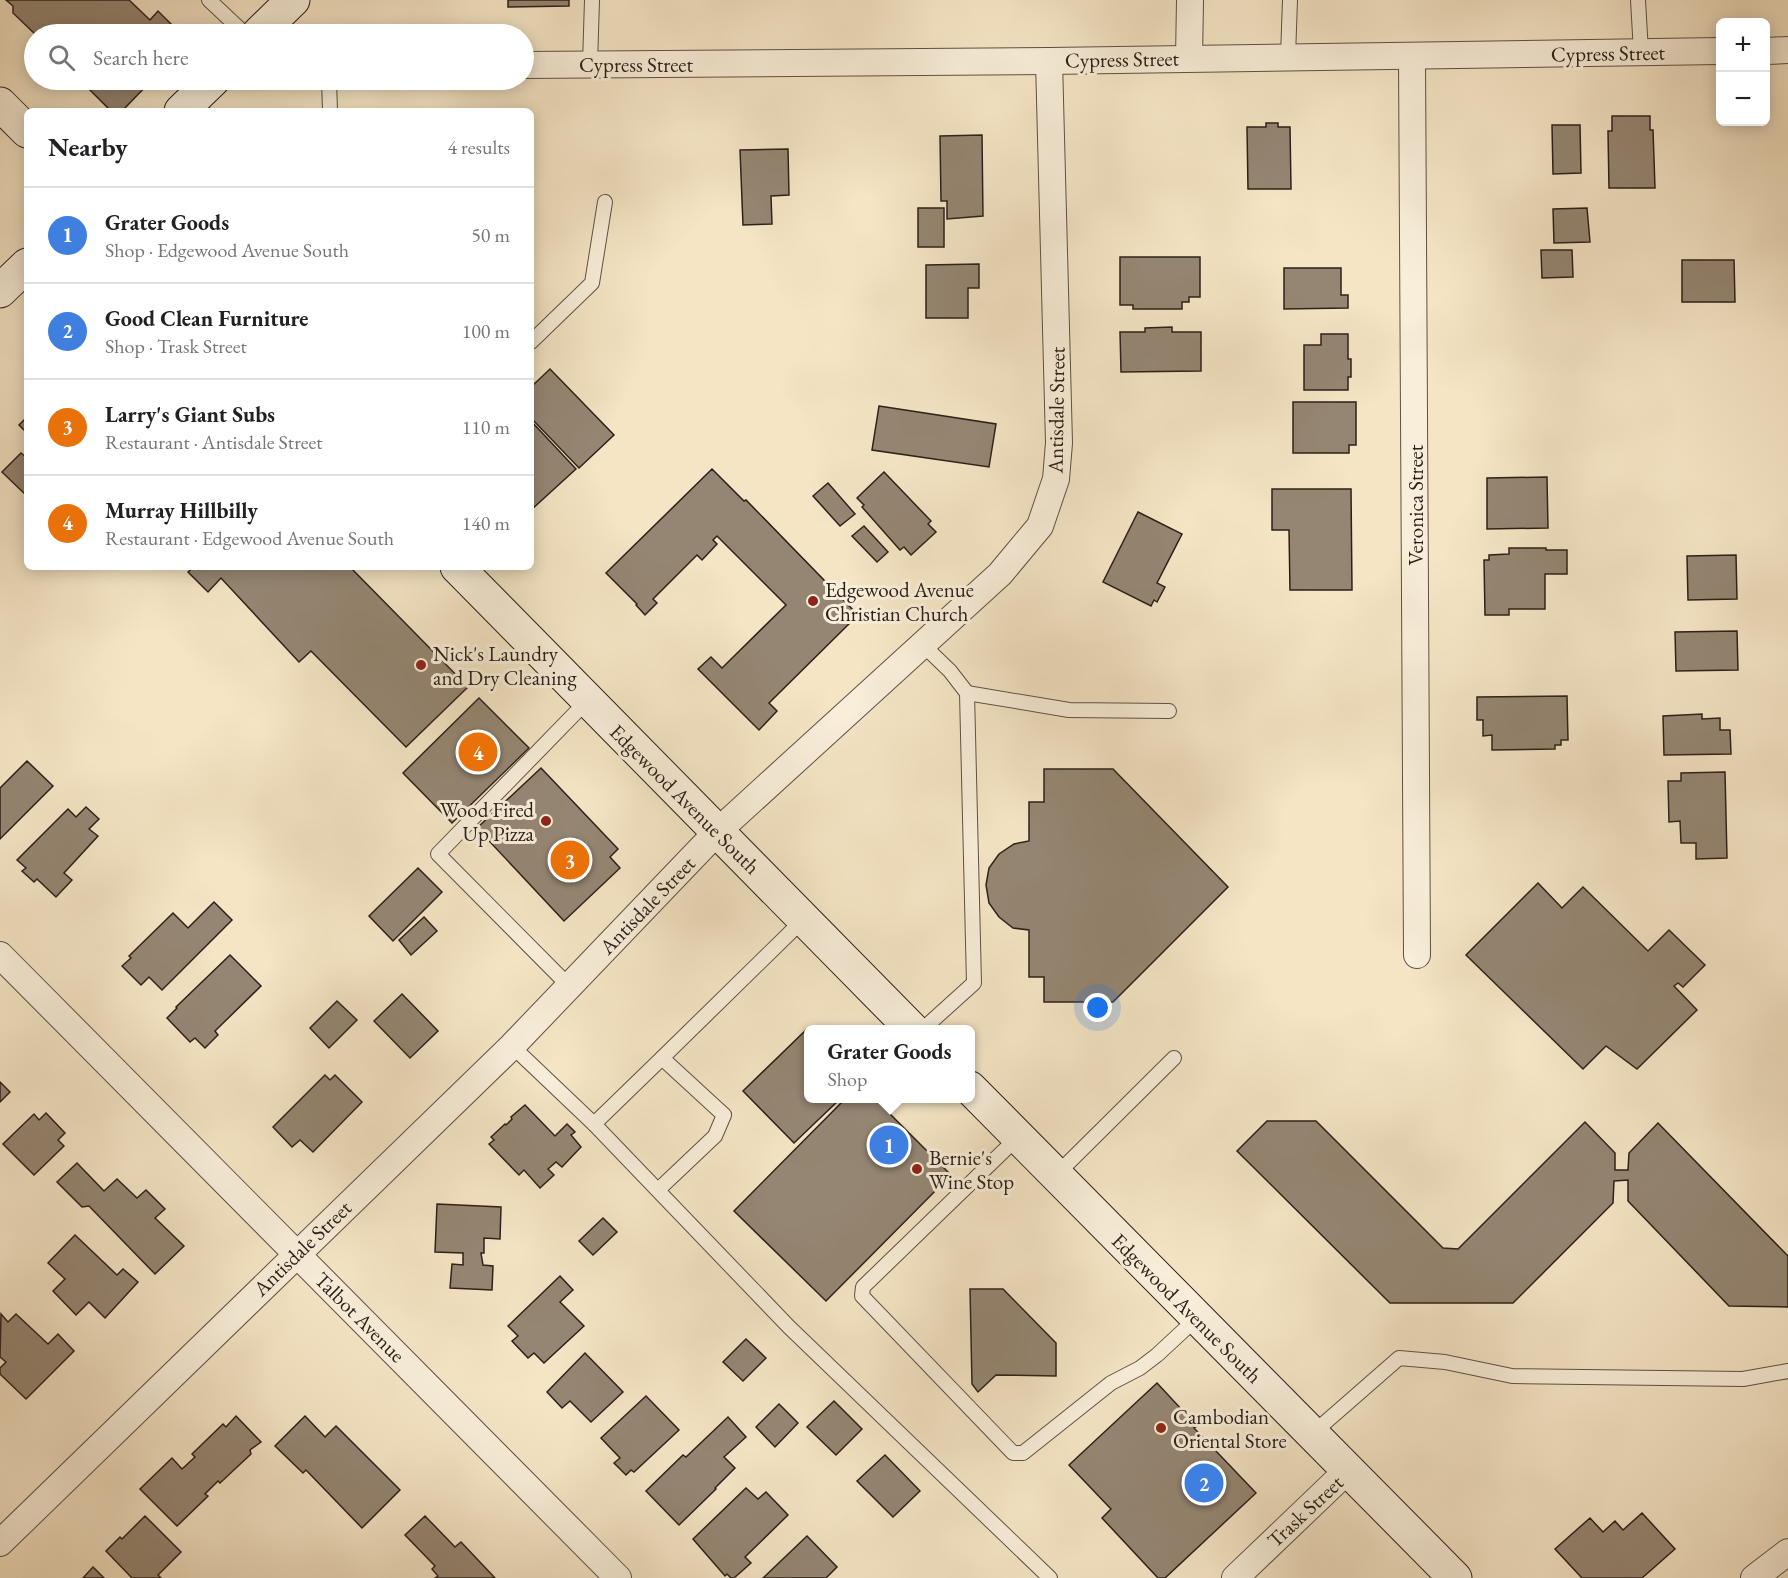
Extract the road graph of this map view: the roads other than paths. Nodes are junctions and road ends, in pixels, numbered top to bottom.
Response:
1 (209, 0) edge
2 (293, 0) edge
3 (592, 0) edge
4 (1190, 0) edge
5 (1290, 0) edge
6 (1638, 0) edge
7 (234, 24) edge
8 (268, 24) edge
9 (1788, 50) edge
10 (1716, 51) edge
11 (1770, 51) edge
12 (1641, 52) junction
13 (1412, 56) junction
14 (1288, 57) junction
15 (1189, 58) junction
16 (1049, 61) junction
17 (590, 64) junction
18 (534, 65) edge
19 (204, 90) edge
20 (329, 90) edge
21 (0, 104) edge
22 (187, 108) edge
23 (330, 108) edge
24 (24, 128) edge
25 (605, 202) dead end
26 (24, 268) edge
27 (0, 291) edge
28 (534, 339) edge
29 (460, 570) edge
30 (922, 644) junction
31 (967, 693) junction
32 (588, 700) junction
33 (1169, 711) dead end
34 (717, 832) junction
35 (804, 919) junction
36 (0, 955) edge
37 (1417, 955) dead end
38 (569, 986) junction
39 (909, 1025) edge
40 (927, 1025) edge
41 (512, 1046) junction
42 (662, 1058) junction
43 (1174, 1058) dead end
44 (975, 1093) edge
45 (594, 1125) junction
46 (1018, 1137) junction
47 (1056, 1175) junction
48 (658, 1190) junction
49 (297, 1253) junction
50 (1197, 1318) junction
51 (1788, 1371) edge
52 (1312, 1434) junction
53 (1348, 1470) junction
54 (0, 1543) edge
55 (1788, 1552) edge
56 (618, 1578) edge
57 (1050, 1578) edge
58 (1235, 1578) edge
59 (1455, 1578) edge
60 (1754, 1578) edge

1 - 7 lane
2 - 8 main road
3 - 17 lane
4 - 15 street
5 - 14 lane
6 - 12 lane
9 - 11 street
10 - 12 street, Cypress Street
12 - 13 street, Cypress Street
13 - 14 street, Cypress Street
13 - 37 street, Veronica Street
14 - 15 street, Cypress Street
15 - 16 street, Cypress Street
16 - 17 street, Cypress Street
16 - 30 street, Antisdale Street
17 - 18 street, Cypress Street
19 - 22 main road
20 - 23 lane
21 - 24 main road
25 - 28 lane
26 - 27 main road
29 - 32 main road, Edgewood Avenue South
30 - 31 lane
30 - 34 street, Antisdale Street
31 - 33 lane
31 - 40 lane
32 - 34 main road, Edgewood Avenue South
32 - 38 lane
34 - 35 main road, Edgewood Avenue South
34 - 38 street, Antisdale Street
35 - 39 main road, Edgewood Avenue South
35 - 42 lane
36 - 49 street, Talbot Avenue
38 - 41 street, Antisdale Street
41 - 45 lane
41 - 49 street, Antisdale Street
42 - 45 lane
42 - 48 lane
43 - 47 lane
44 - 46 main road, Edgewood Avenue South
45 - 48 lane
46 - 47 main road, Edgewood Avenue South
46 - 50 lane
47 - 50 main road, Edgewood Avenue South
48 - 57 lane
49 - 54 street, Antisdale Street
49 - 56 street, Talbot Avenue
50 - 52 main road, Edgewood Avenue South
51 - 52 lane
52 - 53 main road, Edgewood Avenue South
53 - 58 street, Trask Street
53 - 59 main road, Edgewood Avenue South
55 - 60 street

